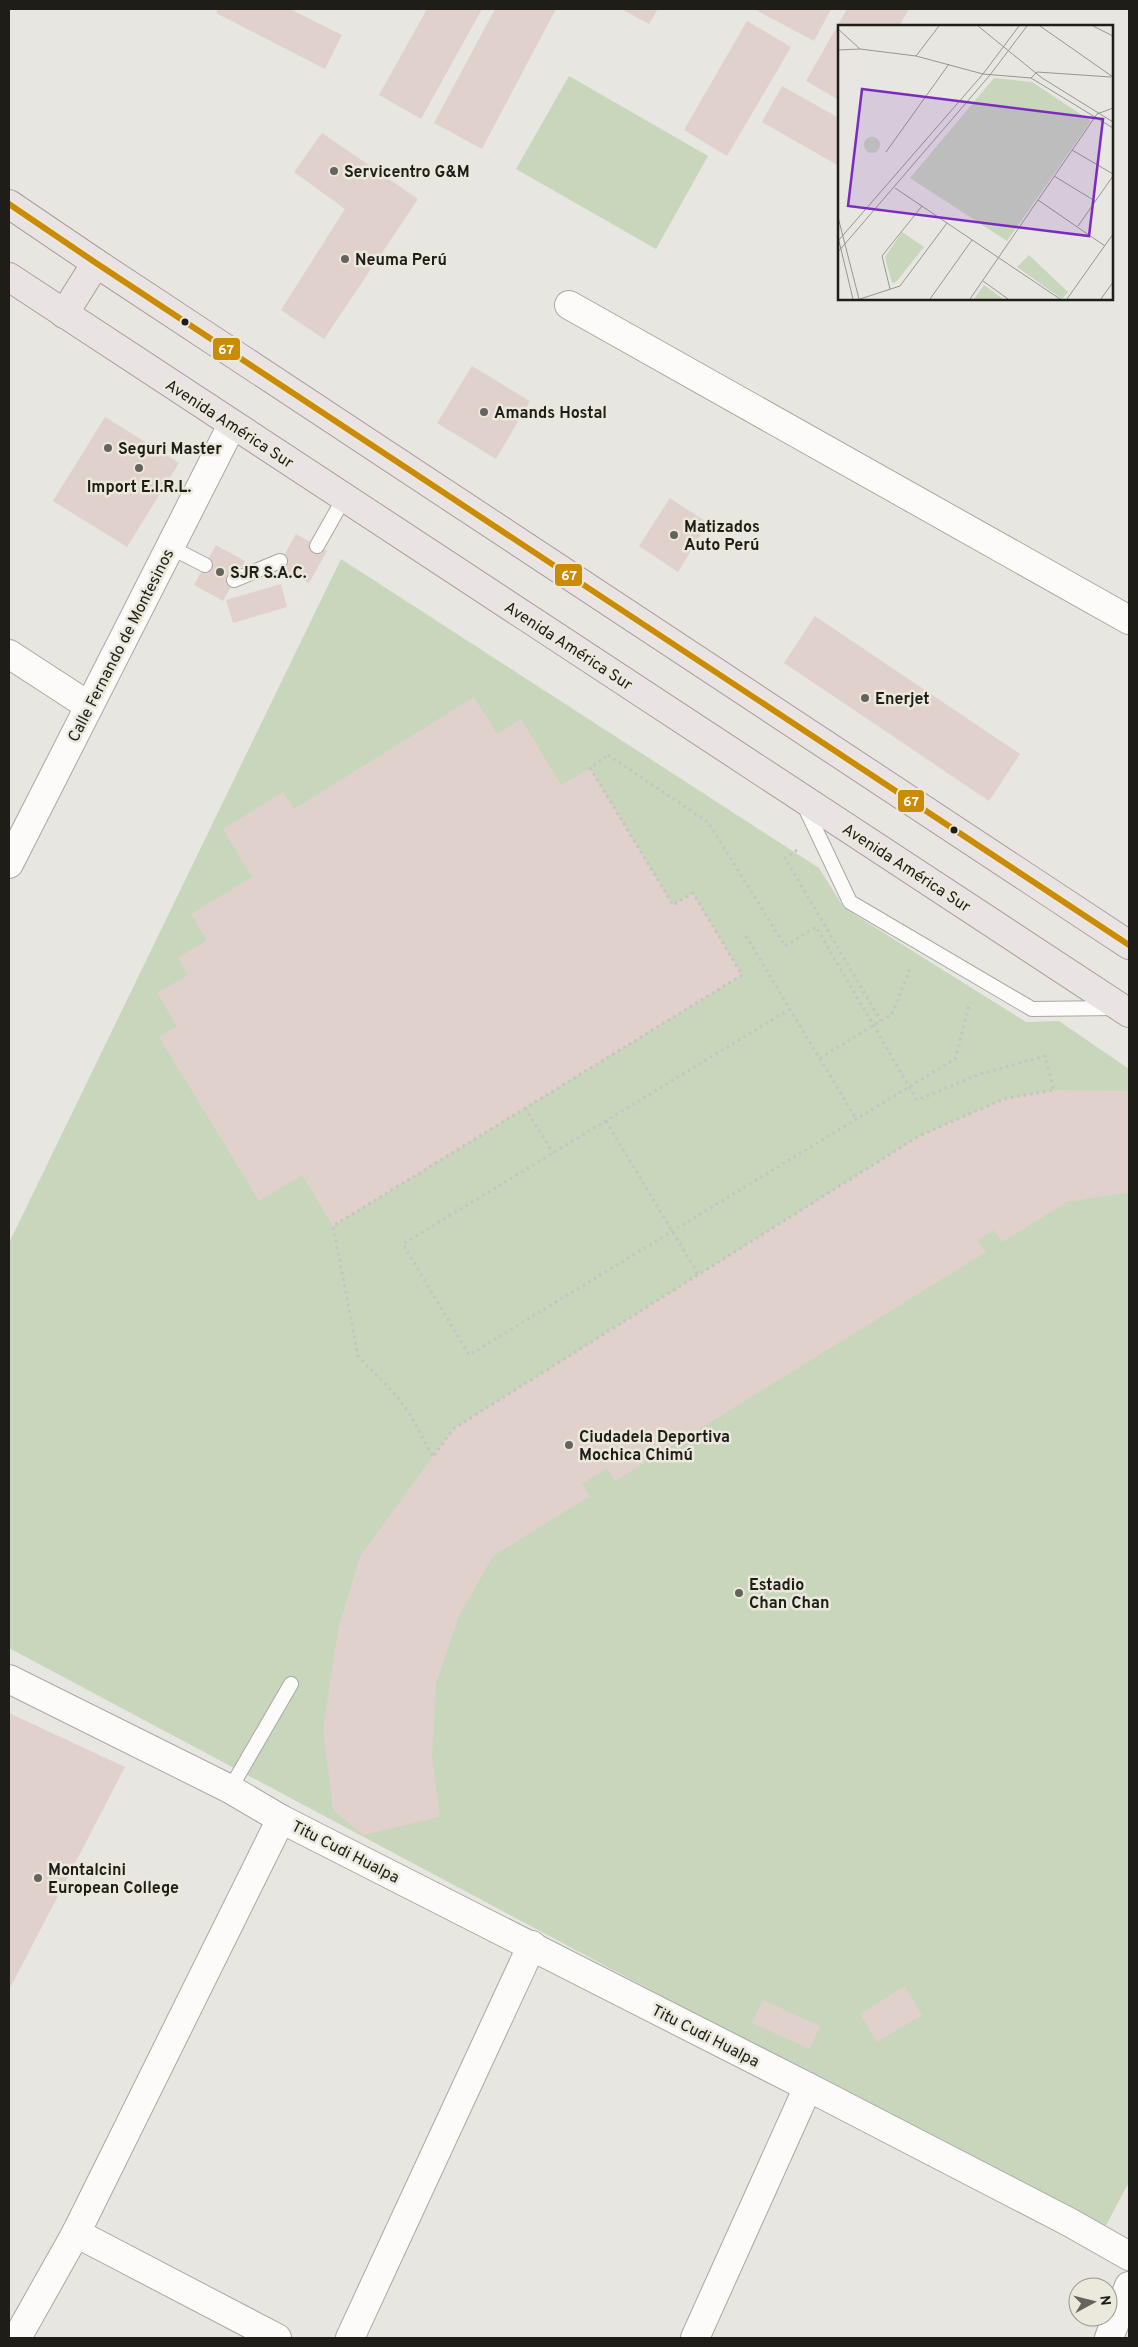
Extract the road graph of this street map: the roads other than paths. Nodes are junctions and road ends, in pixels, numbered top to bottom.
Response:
1 (9, 204) edge
2 (96, 263) junction
3 (9, 277) edge
4 (569, 305) dead end
5 (64, 314) junction
6 (232, 426) junction
7 (344, 498) junction
8 (317, 546) dead end
9 (170, 547) junction
10 (280, 562) dead end
11 (205, 565) dead end
12 (234, 580) dead end
13 (1129, 620) edge
14 (9, 654) edge
15 (89, 706) junction
16 (800, 797) junction
17 (9, 864) edge
18 (1129, 945) edge
19 (1125, 1010) edge
20 (9, 1679) edge
21 (291, 1684) dead end
22 (230, 1789) junction
23 (281, 1819) junction
24 (532, 1945) junction
25 (808, 2087) junction
26 (76, 2233) junction
27 (1129, 2256) edge
28 (1129, 2286) edge
29 (17, 2338) edge
30 (278, 2338) edge
31 (350, 2338) edge
32 (695, 2338) edge
33 (1109, 2338) edge

1 - 2 main road
2 - 5 main road
2 - 18 main road
3 - 5 main road, Avenida América Sur
4 - 13 street
5 - 6 main road, Avenida América Sur
6 - 7 main road, Avenida América Sur
6 - 9 street, Calle Fernando de Montesinos
7 - 8 lane
7 - 16 main road, Avenida América Sur
9 - 11 lane
9 - 15 street, Calle Fernando de Montesinos
10 - 12 lane
14 - 15 street
15 - 17 street, Calle Fernando de Montesinos
16 - 19 main road, Avenida América Sur
16 - 19 lane
20 - 22 street, Titu Cudi Hualpa
21 - 22 lane
22 - 23 street, Titu Cudi Hualpa
23 - 24 street, Titu Cudi Hualpa
23 - 26 street
24 - 25 street, Titu Cudi Hualpa
24 - 31 street
25 - 27 street, Titu Cudi Hualpa
25 - 32 street
26 - 29 street
26 - 30 street
28 - 33 street

